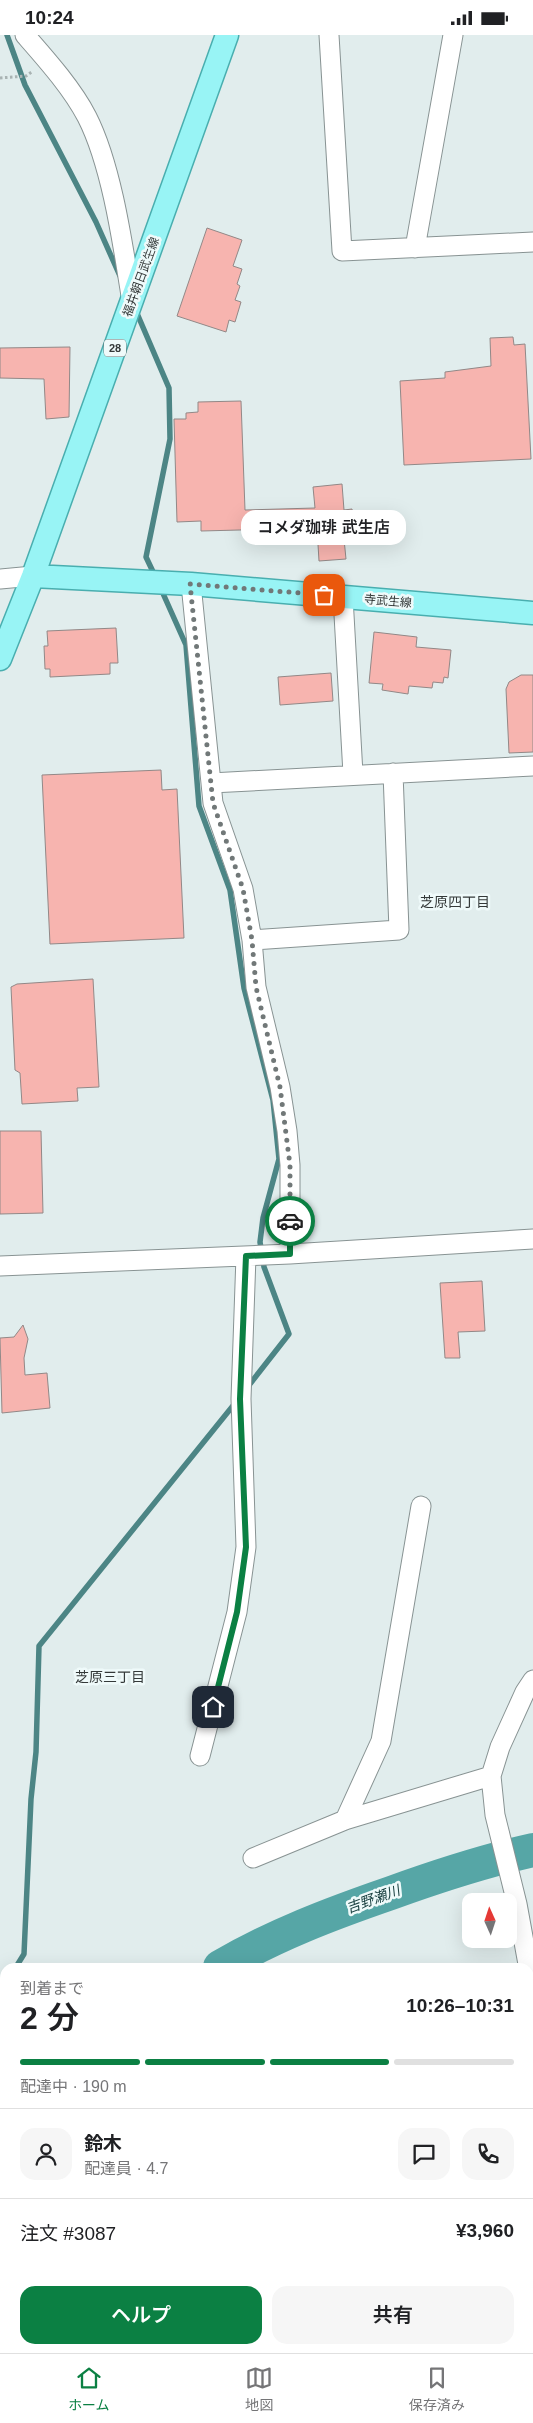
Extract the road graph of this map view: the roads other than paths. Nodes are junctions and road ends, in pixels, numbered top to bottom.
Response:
1 (25, 35) edge
2 (227, 35) edge
3 (329, 35) edge
4 (453, 35) edge
5 (533, 242) edge
6 (415, 248) junction
7 (132, 302) junction
8 (33, 576) junction
9 (0, 579) edge
10 (190, 584) junction
11 (343, 597) junction
12 (533, 613) edge
13 (0, 659) edge
14 (533, 766) edge
15 (393, 773) junction
16 (353, 774) junction
17 (211, 783) junction
18 (252, 940) junction
19 (533, 1239) edge
20 (290, 1254) junction
21 (246, 1256) junction
22 (0, 1266) edge
23 (421, 1506) dead end
24 (533, 1680) edge
25 (200, 1756) dead end
26 (491, 1776) junction
27 (345, 1820) junction
28 (253, 1858) dead end
29 (528, 1963) edge

1 - 7 street
2 - 7 main road, 福井朝日武生線 / 28
3 - 6 street
4 - 6 street
5 - 6 street
7 - 8 main road, 福井朝日武生線 / 28
8 - 9 street
8 - 10 main road, 寺武生線
8 - 13 main road, 福井朝日武生線 / 28
10 - 11 main road, 寺武生線
10 - 17 street
11 - 12 main road, 寺武生線
11 - 16 street
14 - 15 street
15 - 16 street
15 - 18 street
16 - 17 street
17 - 18 street
18 - 20 street
19 - 20 street
20 - 21 street
21 - 22 street
21 - 25 street
23 - 27 street
24 - 26 street
26 - 27 street
26 - 29 street
27 - 28 street

